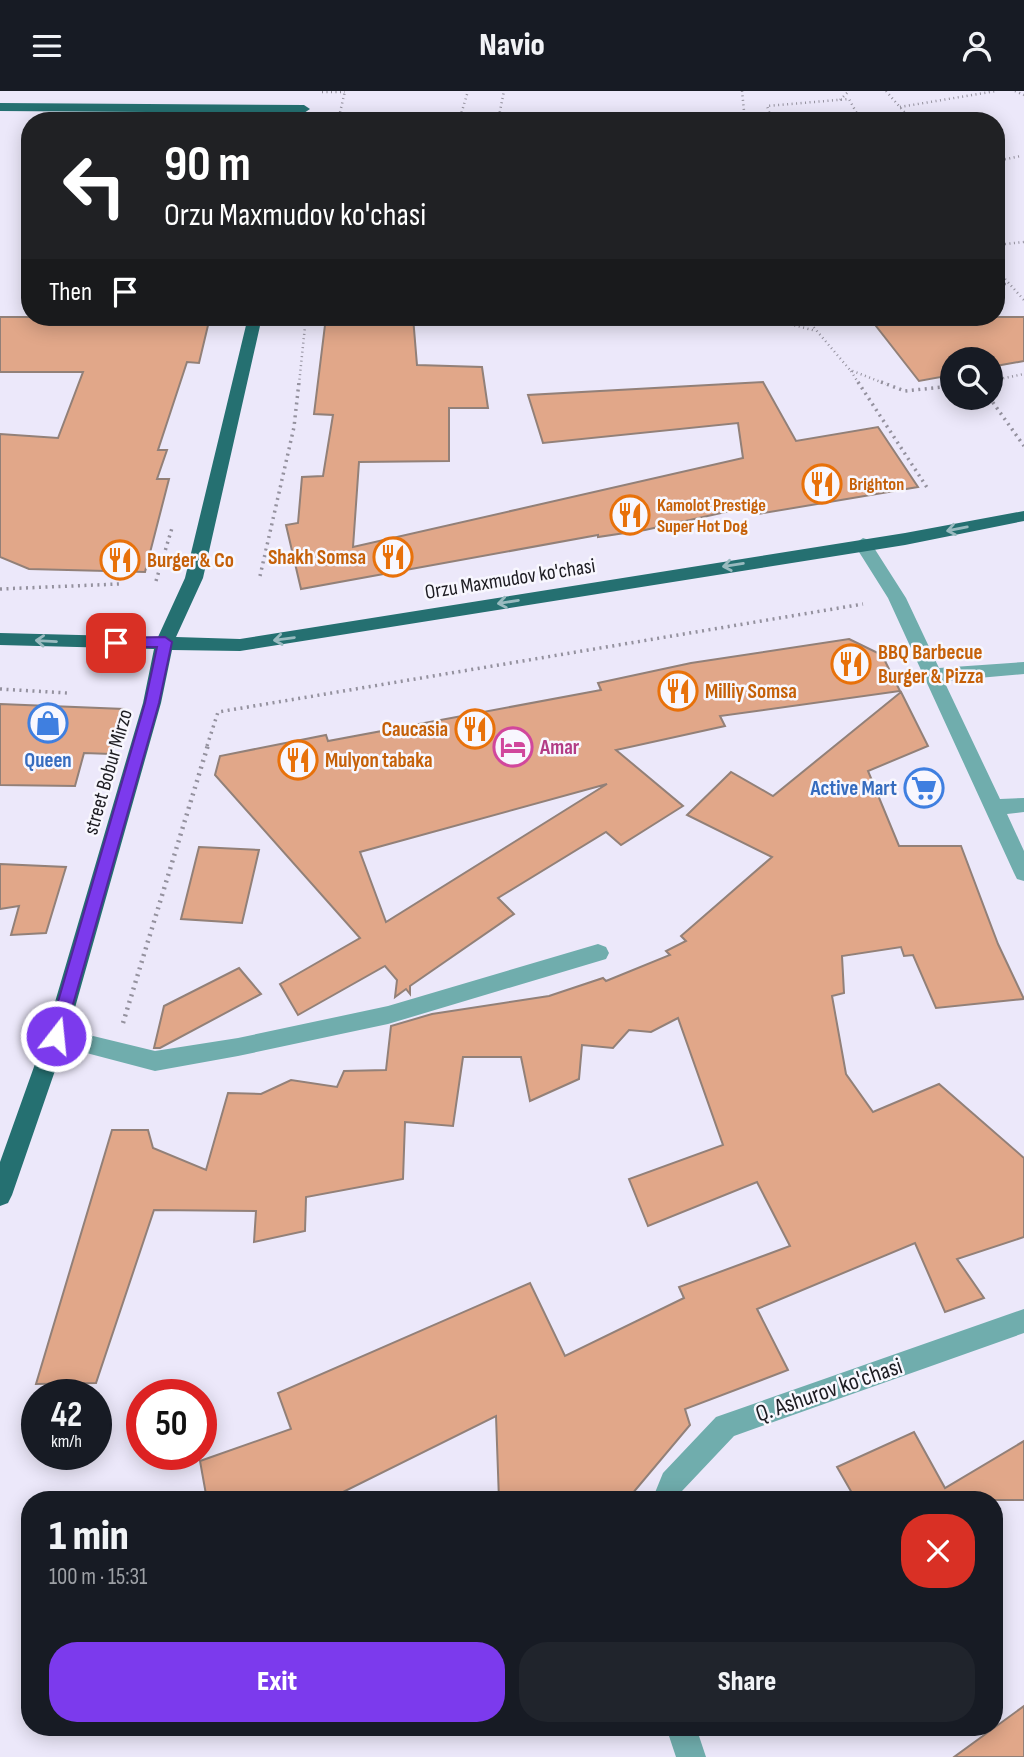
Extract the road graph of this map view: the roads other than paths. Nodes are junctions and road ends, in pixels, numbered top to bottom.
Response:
1 (308, 93) edge
2 (0, 107) edge
3 (189, 112) edge
4 (303, 112) edge
5 (253, 326) edge
6 (1024, 516) edge
7 (863, 544) junction
8 (0, 639) edge
9 (165, 642) junction
10 (1024, 668) edge
11 (933, 675) junction
12 (1024, 805) edge
13 (994, 807) junction
14 (1024, 873) edge
15 (598, 953) dead end
16 (56, 1036) junction
17 (0, 1195) edge
18 (1024, 1321) edge
19 (668, 1491) edge
20 (684, 1736) edge
21 (691, 1757) edge

1 - 4 main road
2 - 3 main road
5 - 9 main road, street Bobur Mirzo
6 -> 7 main road, Orzu Maxmudov ko'chasi
7 -> 9 main road, Orzu Maxmudov ko'chasi
7 - 11 street
9 -> 8 main road, Orzu Maxmudov ko'chasi
9 - 16 main road, street Bobur Mirzo
10 - 11 street
11 - 13 street
12 - 13 street
13 - 14 street
15 - 16 street
16 - 17 main road, street Bobur Mirzo
18 - 19 street, Q. Ashurov ko'chasi
20 - 21 street

